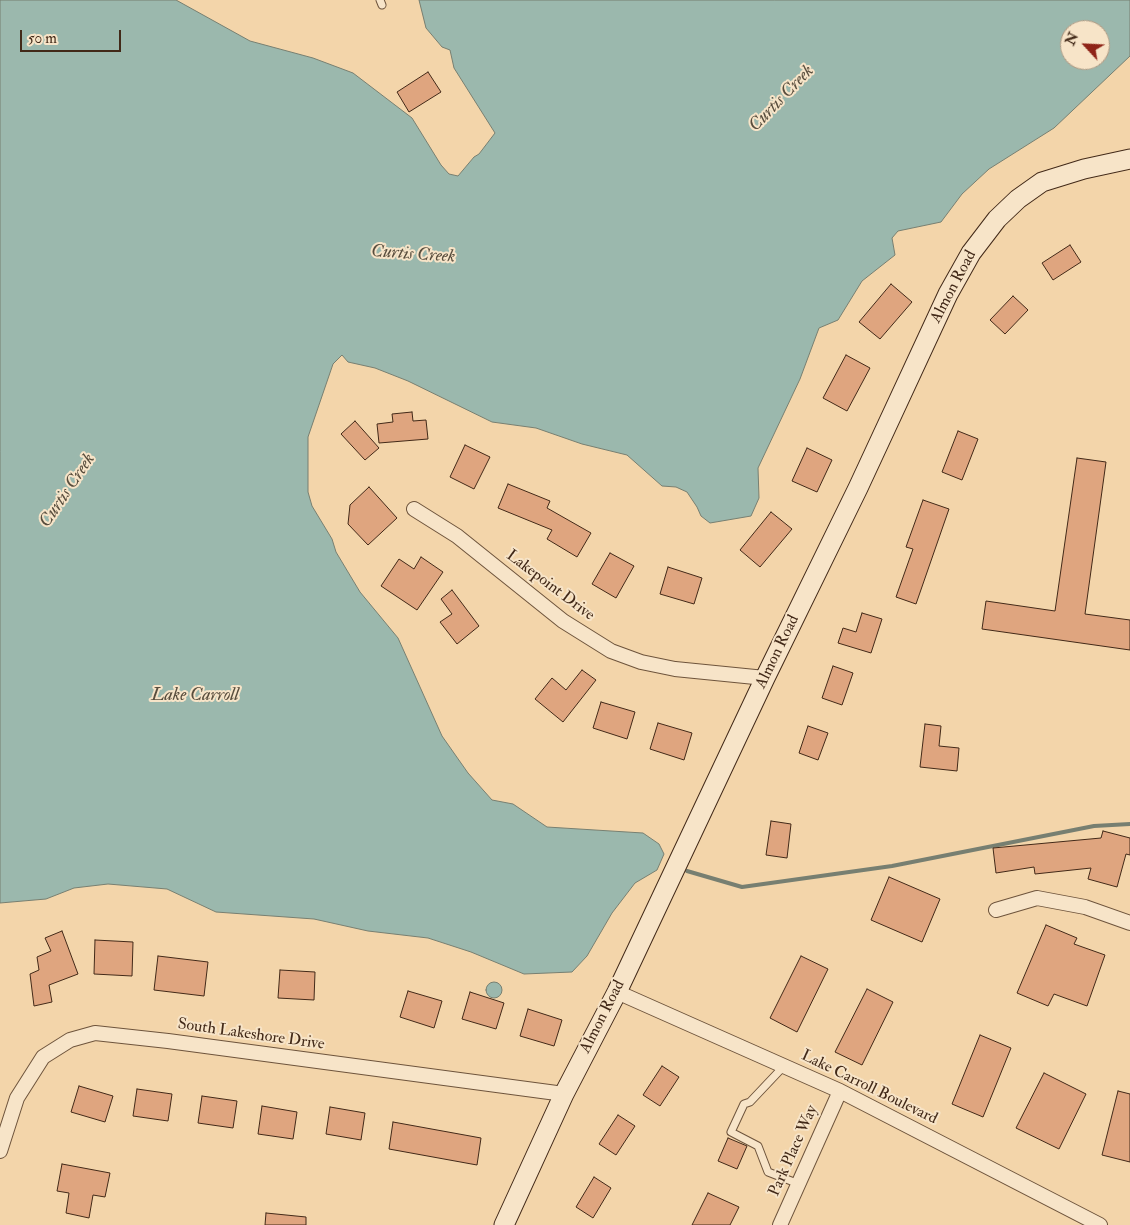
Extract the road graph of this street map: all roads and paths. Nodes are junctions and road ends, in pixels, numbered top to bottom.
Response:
1 (1130, 159) edge
2 (414, 509) dead end
3 (765, 678) junction
4 (996, 910) dead end
5 (1130, 923) edge
6 (617, 992) junction
7 (784, 1066) junction
8 (840, 1091) junction
9 (564, 1094) junction
10 (0, 1151) edge
11 (799, 1184) junction
12 (504, 1225) edge
13 (780, 1225) edge
14 (1100, 1225) edge

1 - 3 street, Almon Road
2 - 3 street, Lakepoint Drive
3 - 6 street, Almon Road
4 - 5 street
6 - 7 street, Lake Carroll Boulevard
6 - 9 street, Almon Road
7 - 8 street, Lake Carroll Boulevard
7 - 11 lane
8 - 11 street, Park Place Way
8 - 14 street, Lake Carroll Boulevard
9 - 10 street, South Lakeshore Drive
9 - 12 street, Almon Road
11 - 13 street, Park Place Way

